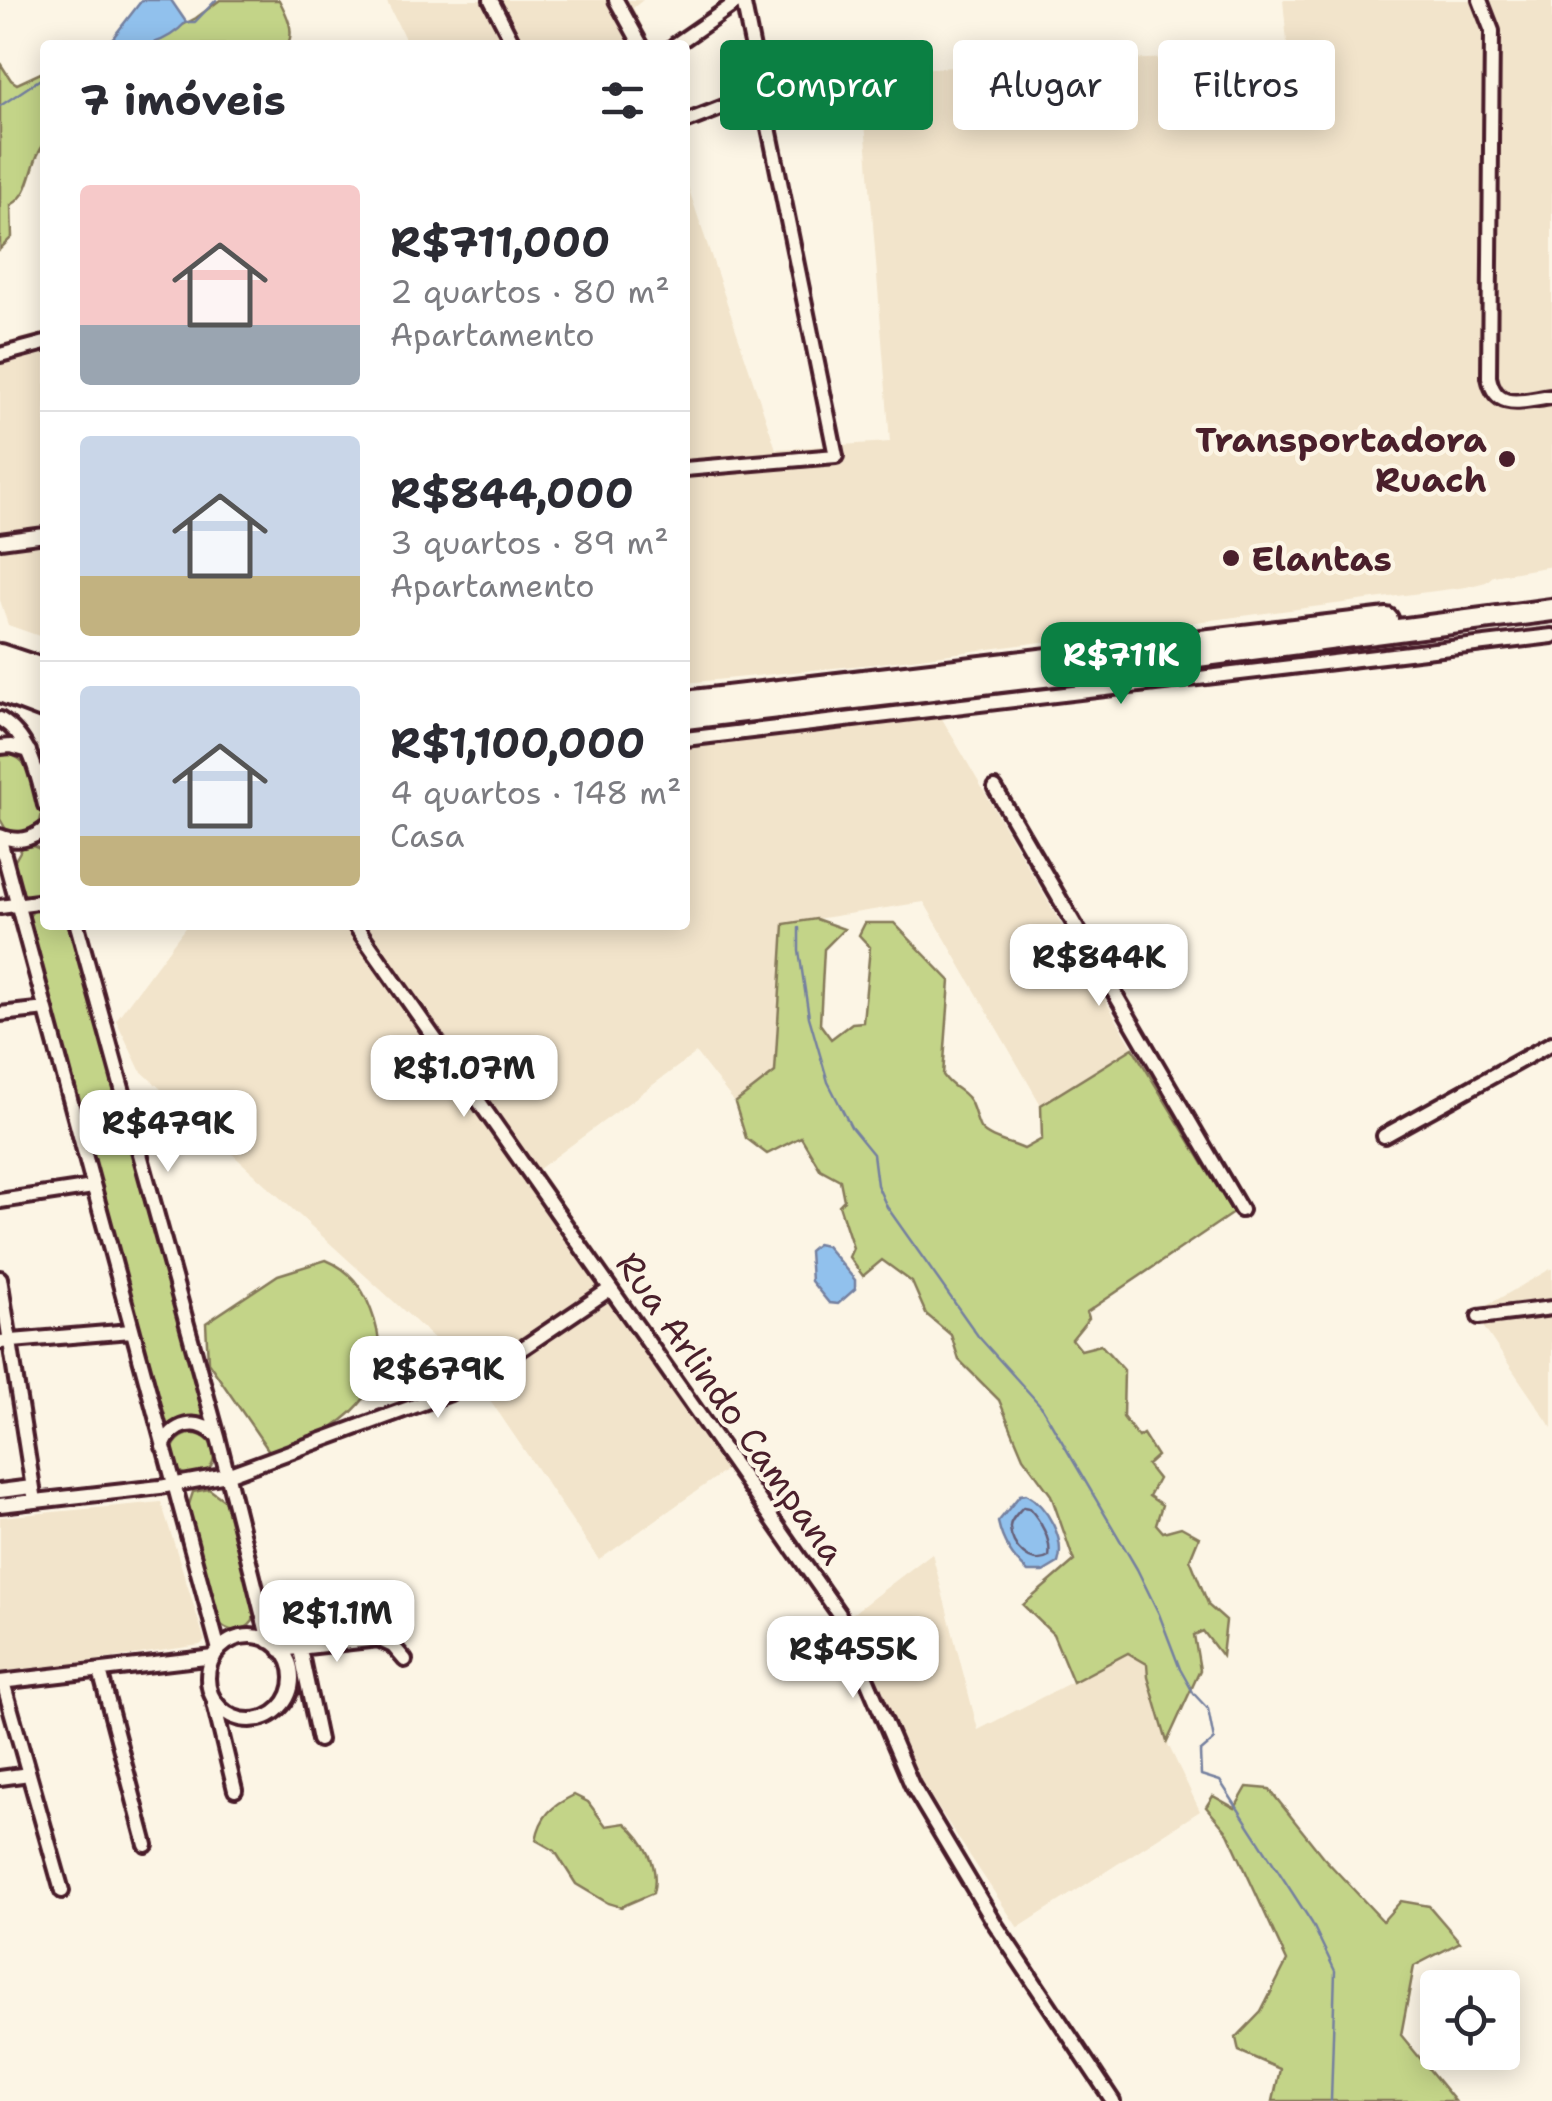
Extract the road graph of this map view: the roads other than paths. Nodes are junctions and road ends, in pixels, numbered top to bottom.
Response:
1 (491, 0) edge
2 (616, 0) edge
3 (741, 0) edge
4 (1480, 0) edge
5 (511, 40) edge
6 (638, 40) edge
7 (683, 40) edge
8 (750, 40) edge
9 (720, 108) edge
10 (690, 120) edge
11 (770, 130) edge
12 (40, 344) edge
13 (0, 355) edge
14 (1552, 397) edge
15 (690, 469) edge
16 (40, 537) edge
17 (0, 541) edge
18 (1552, 596) edge
19 (1552, 610) edge
20 (1552, 636) edge
21 (0, 655) edge
22 (40, 668) edge
23 (0, 672) edge
24 (40, 685) edge
25 (0, 690) edge
26 (690, 701) edge
27 (40, 706) edge
28 (690, 717) edge
29 (0, 719) edge
30 (690, 738) edge
31 (0, 747) edge
32 (29, 751) junction
33 (40, 777) edge
34 (995, 788) dead end
35 (40, 831) edge
36 (0, 838) edge
37 (40, 902) edge
38 (18, 905) junction
39 (0, 906) edge
40 (78, 930) edge
41 (359, 930) edge
42 (46, 1009) junction
43 (0, 1014) edge
44 (1552, 1043) edge
45 (1384, 1136) dead end
46 (93, 1187) junction
47 (0, 1201) edge
48 (1241, 1210) dead end
49 (0, 1278) edge
50 (610, 1289) junction
51 (1552, 1308) edge
52 (1479, 1318) dead end
53 (131, 1330) junction
54 (5, 1341) edge
55 (218, 1437) junction
56 (163, 1448) junction
57 (227, 1475) junction
58 (166, 1486) junction
59 (0, 1490) edge
60 (33, 1494) junction
61 (0, 1505) edge
62 (275, 1646) junction
63 (300, 1649) junction
64 (216, 1653) junction
65 (405, 1660) dead end
66 (100, 1671) junction
67 (2, 1682) edge
68 (212, 1696) junction
69 (319, 1740) dead end
70 (29, 1774) junction
71 (0, 1778) edge
72 (235, 1790) dead end
73 (146, 1844) dead end
74 (62, 1891) dead end
75 (1113, 2101) edge

1 - 5 street
2 - 6 street
3 - 7 street
3 - 8 street
4 - 14 street
9 - 10 street
11 - 15 street
12 - 13 street
16 - 17 street
18 - 26 highway
19 - 28 highway
20 - 30 street
21 - 22 highway
23 - 24 highway
25 - 27 highway
29 - 32 street
31 - 32 street
32 - 33 street
34 - 48 street
35 - 36 street
36 - 38 street
37 - 38 street
38 - 39 street
38 - 42 street
40 - 55 street
41 - 50 street, Rua Arlindo Campana
42 - 43 street
42 - 46 street
44 - 45 street
46 - 47 street
46 - 53 street
49 - 54 street
50 - 57 street
50 - 75 street, Rua Arlindo Campana
51 - 52 street
53 - 54 street
53 - 56 street
54 - 60 street
55 - 56 street
55 - 57 street
56 - 58 street
57 - 58 street
57 - 62 street
58 - 60 street
58 - 64 street
59 - 60 street
60 - 61 street
62 - 63 street
62 - 64 street
62 - 68 street
63 - 65 street
63 - 69 street
64 - 66 street
64 - 68 street
66 - 67 street
66 - 73 street
67 - 70 street
68 - 72 street
70 - 71 street
70 - 74 street

